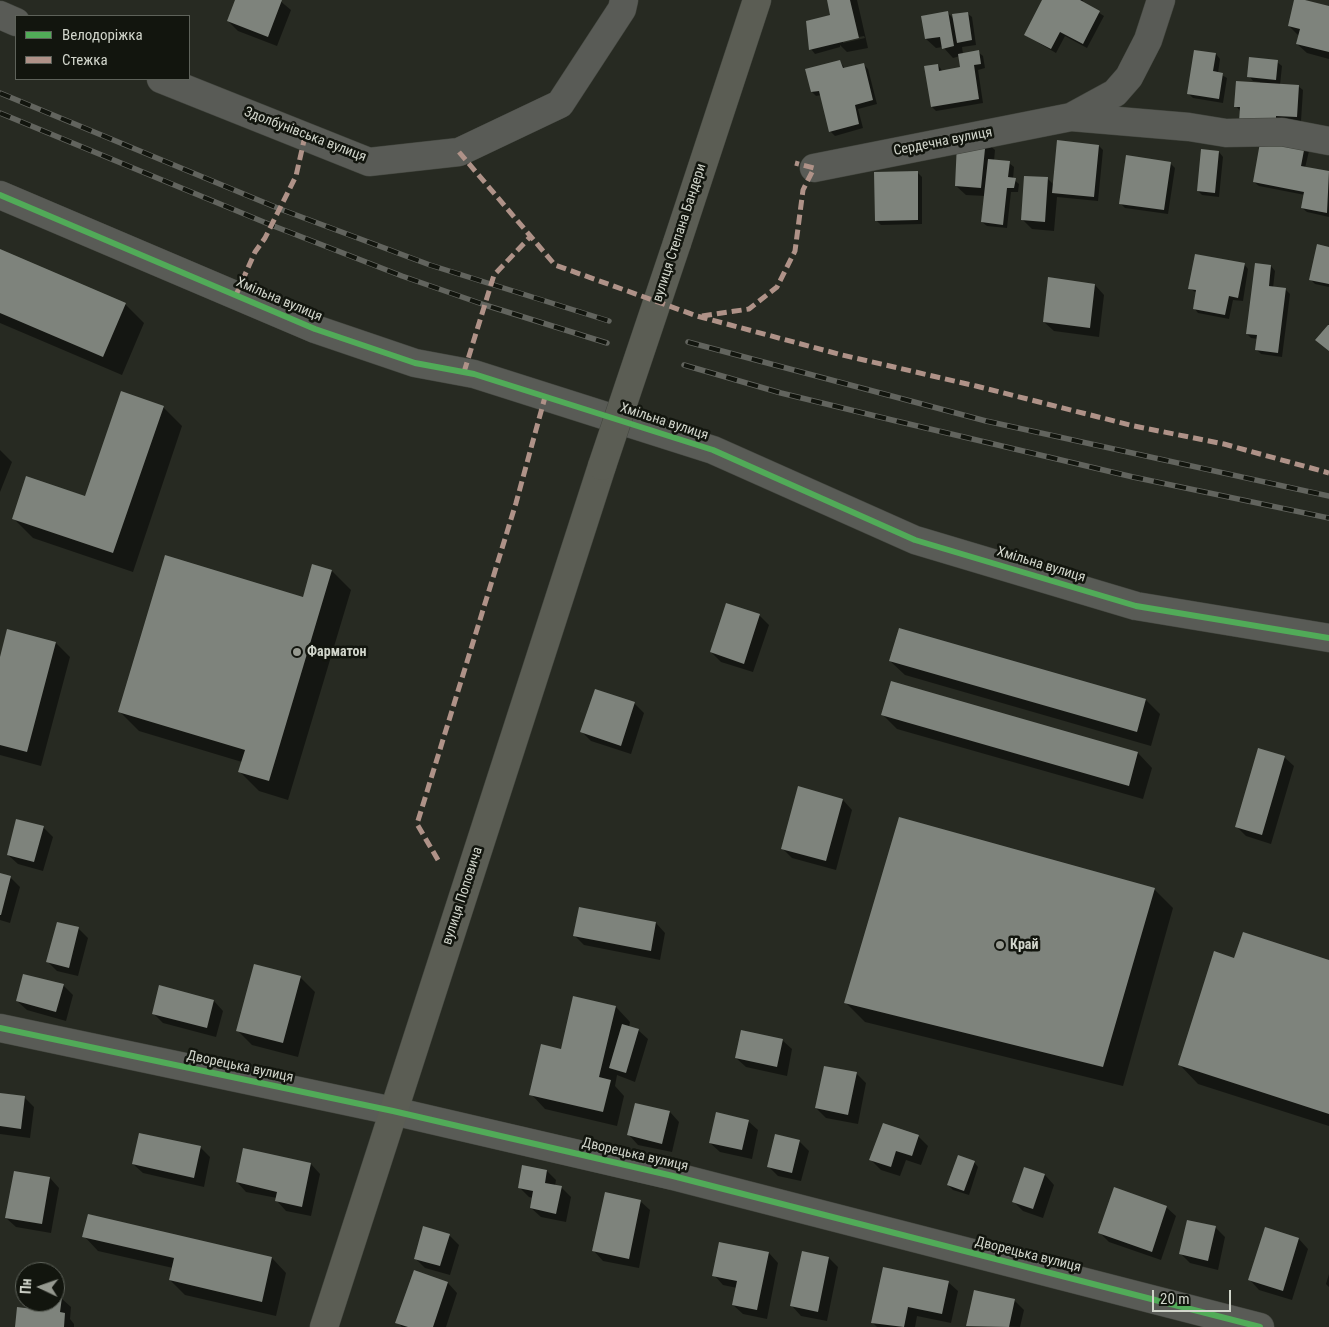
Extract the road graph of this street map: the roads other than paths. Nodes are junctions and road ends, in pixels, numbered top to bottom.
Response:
1 (624, 0) edge
2 (757, 0) edge
3 (1161, 0) edge
4 (0, 15) edge
5 (15, 22) edge
6 (164, 80) edge
7 (1071, 117) junction
8 (1329, 141) edge
9 (814, 168) dead end
10 (0, 195) edge
11 (602, 466) joint
12 (1329, 638) edge
13 (0, 1028) edge
14 (393, 1111) junction
15 (324, 1327) edge
16 (1260, 1327) edge

1 - 6 street, Здолбунівська вулиця
2 - 11 main road, вулиця Степана Бандери, bridge
3 - 7 street, Сердечна вулиця
4 - 5 street
7 - 8 street, Сердечна вулиця
7 - 9 street, Сердечна вулиця
10 - 12 street, Хмільна вулиця
11 - 14 main road, вулиця Поповича
13 - 14 street, Дворецька вулиця
14 - 15 main road, вулиця Поповича
14 - 16 street, Дворецька вулиця

